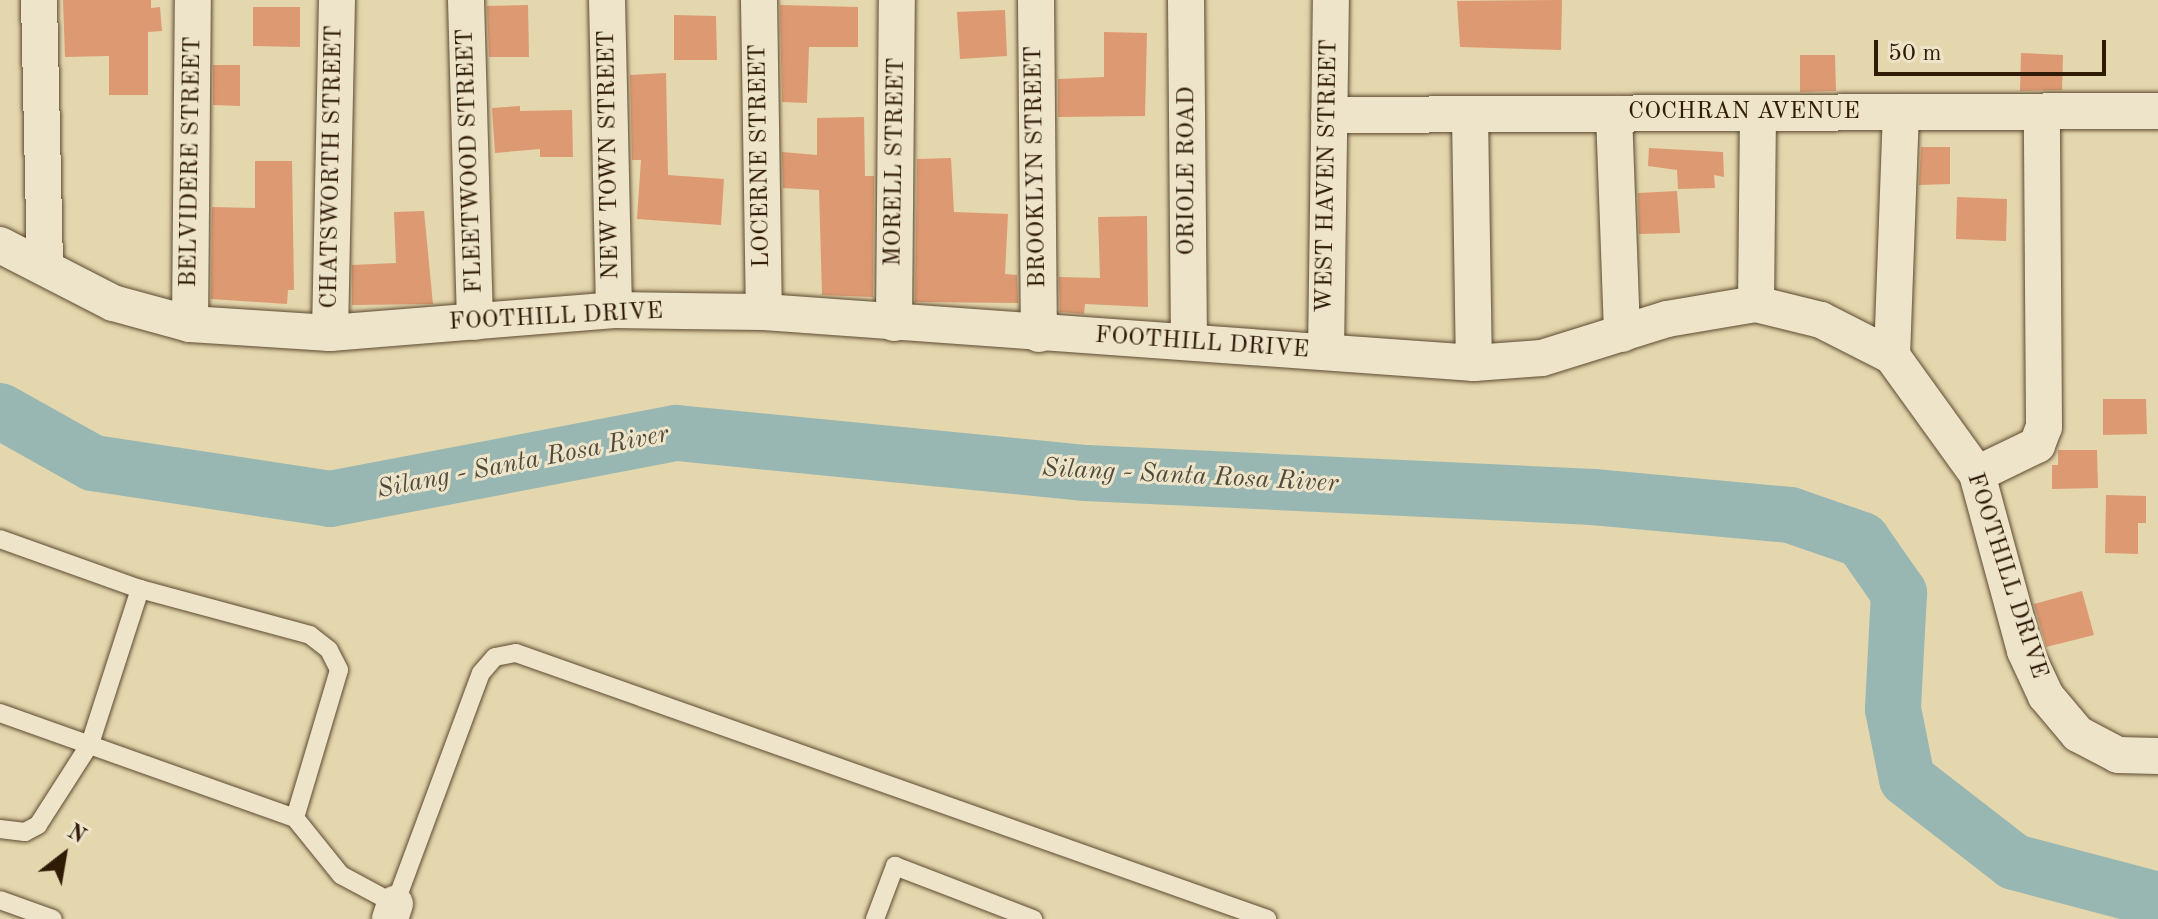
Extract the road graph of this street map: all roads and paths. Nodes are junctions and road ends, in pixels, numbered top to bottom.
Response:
1 (39, 0) edge
2 (193, 0) edge
3 (337, 0) edge
4 (466, 0) edge
5 (607, 0) edge
6 (759, 0) edge
7 (897, 0) edge
8 (1036, 0) edge
9 (1186, 0) edge
10 (1331, 0) edge
11 (2158, 111) edge
12 (1901, 112) junction
13 (2042, 112) junction
14 (1758, 113) junction
15 (1614, 114) junction
16 (1329, 115) junction
17 (1470, 115) junction
18 (0, 245) edge
19 (45, 267) junction
20 (1756, 304) junction
21 (614, 310) junction
22 (764, 312) junction
23 (475, 322) junction
24 (894, 323) junction
25 (190, 324) junction
26 (330, 333) junction
27 (1039, 334) junction
28 (1622, 334) junction
29 (1189, 342) junction
30 (1326, 352) junction
31 (1892, 356) junction
32 (1474, 363) junction
33 (1977, 474) junction
34 (0, 539) edge
35 (140, 589) junction
36 (0, 713) edge
37 (90, 744) junction
38 (2158, 756) edge
39 (295, 818) junction
40 (0, 829) edge
41 (0, 900) edge
42 (392, 912) edge
43 (53, 919) edge
44 (875, 919) edge
45 (1033, 919) edge
46 (1267, 919) edge

1 - 19 street
2 - 25 street, BELVIDERE STREET
3 - 26 street, CHATSWORTH STREET
4 - 23 street, FLEETWOOD STREET
5 - 21 street, NEW TOWN STREET
6 - 22 street, LOCERNE STREET
7 - 24 street, MORELL STREET
8 - 27 street, BROOKLYN STREET
9 - 29 street, ORIOLE ROAD
10 - 16 street, WEST HAVEN STREET
11 - 13 street, COCHRAN AVENUE
12 - 13 street, COCHRAN AVENUE
12 - 14 street, COCHRAN AVENUE
12 - 31 street
13 - 33 street
14 - 15 street, COCHRAN AVENUE
14 - 20 street
15 - 17 street, COCHRAN AVENUE
15 - 28 street
16 - 17 street, COCHRAN AVENUE
16 - 30 street, WEST HAVEN STREET
17 - 32 street
18 - 19 street, FOOTHILL DRIVE
19 - 25 street, FOOTHILL DRIVE
20 - 28 street, FOOTHILL DRIVE
20 - 31 street, FOOTHILL DRIVE
21 - 22 street, FOOTHILL DRIVE
21 - 23 street, FOOTHILL DRIVE
22 - 24 street, FOOTHILL DRIVE
23 - 26 street, FOOTHILL DRIVE
24 - 27 street, FOOTHILL DRIVE
25 - 26 street, FOOTHILL DRIVE
27 - 29 street, FOOTHILL DRIVE
28 - 32 street, FOOTHILL DRIVE
29 - 30 street, FOOTHILL DRIVE
30 - 32 street, FOOTHILL DRIVE
31 - 33 street, FOOTHILL DRIVE
33 - 38 street, FOOTHILL DRIVE
34 - 35 lane
35 - 37 lane
35 - 39 lane
36 - 37 lane
37 - 39 lane
37 - 40 lane
39 - 42 lane
41 - 43 lane
42 - 46 lane
44 - 45 lane

